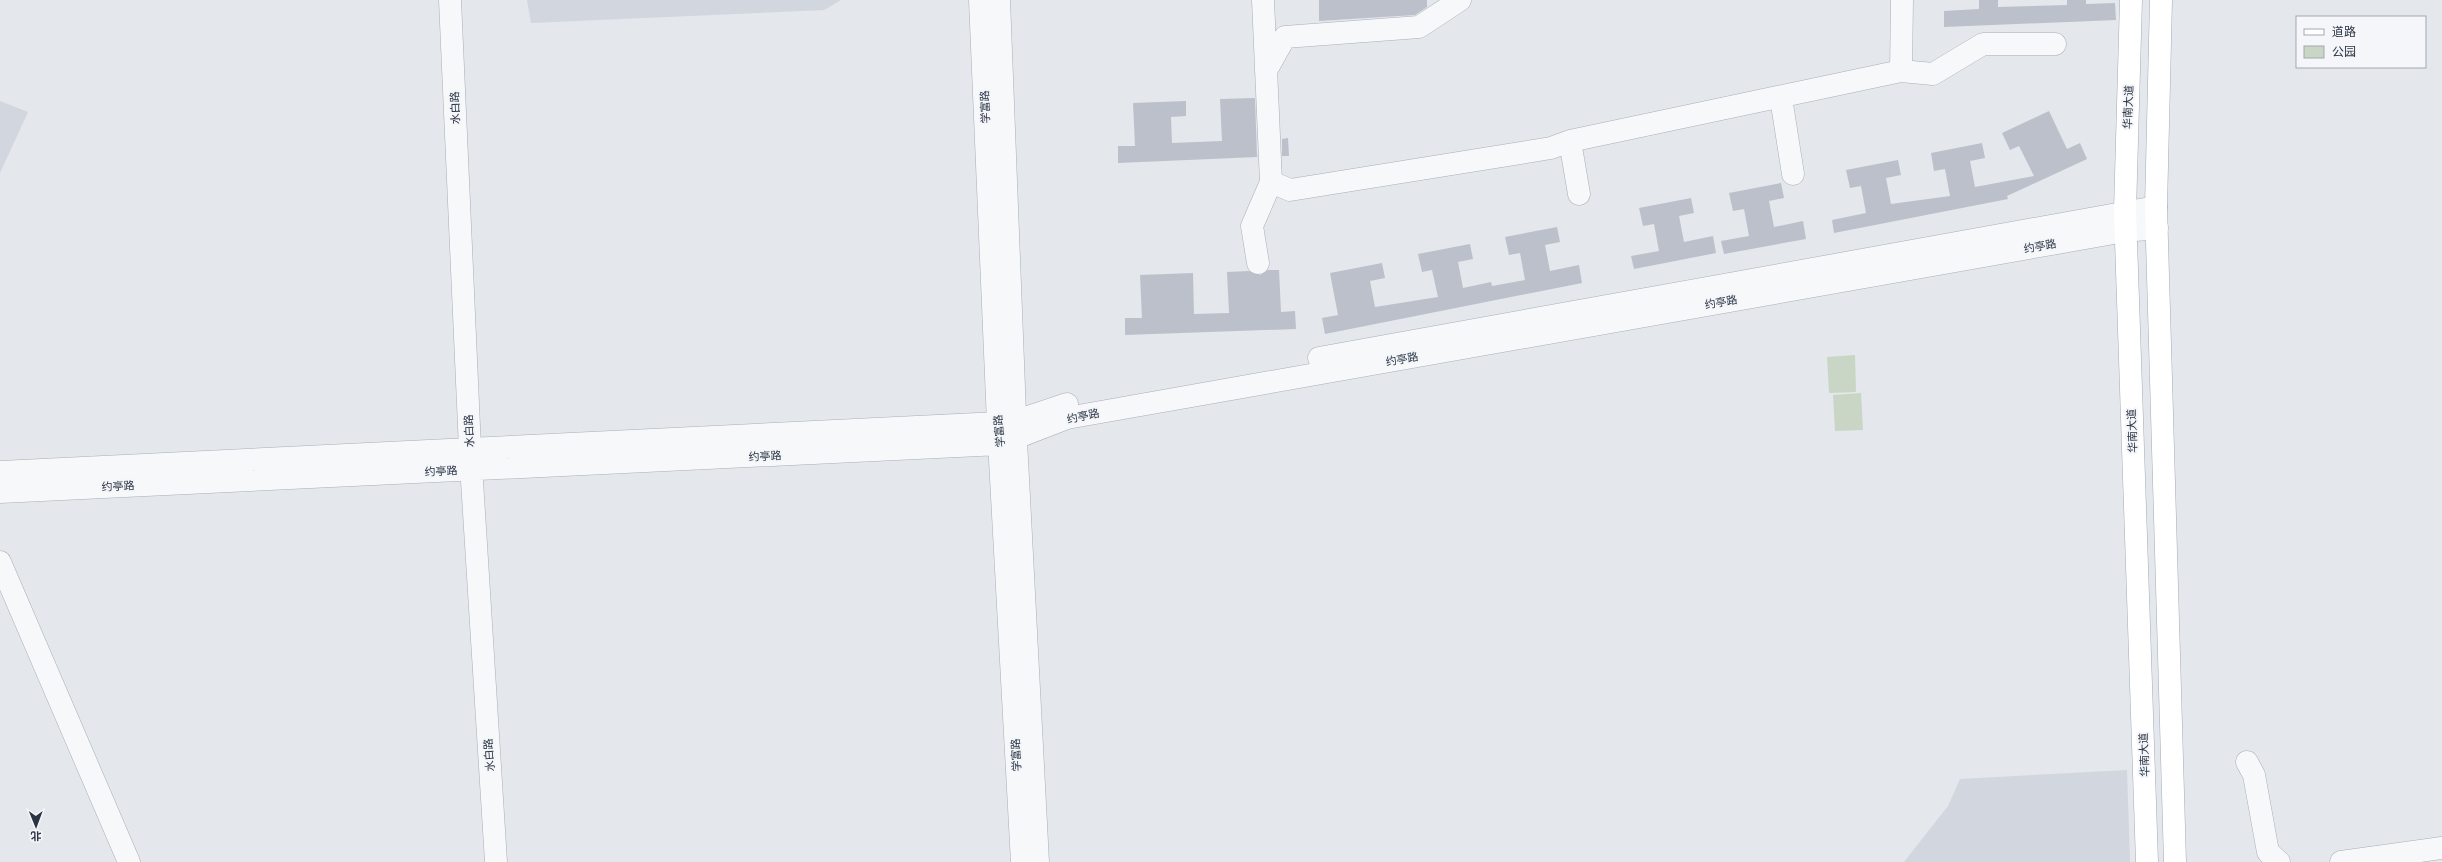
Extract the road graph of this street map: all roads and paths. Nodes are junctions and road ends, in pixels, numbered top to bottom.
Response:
1 (450, 0) edge
2 (980, 0) edge
3 (999, 0) edge
4 (1263, 0) edge
5 (1460, 0) edge
6 (1902, 0) edge
7 (2131, 0) edge
8 (2161, 0) edge
9 (2056, 44) dead end
10 (1266, 71) junction
11 (1901, 71) junction
12 (1780, 98) junction
13 (1570, 141) junction
14 (1793, 174) dead end
15 (1271, 182) junction
16 (1579, 194) dead end
17 (2156, 217) junction
18 (2125, 221) junction
19 (1258, 263) dead end
20 (1008, 432) junction
21 (471, 459) junction
22 (0, 472) edge
23 (0, 492) edge
24 (0, 562) edge
25 (2247, 762) dead end
26 (2442, 848) edge
27 (129, 862) edge
28 (496, 862) edge
29 (1022, 862) edge
30 (1038, 862) edge
31 (2148, 862) edge
32 (2175, 862) edge
33 (2279, 862) edge
34 (2341, 862) edge

1 - 21 street, 水白路
2 - 20 street, 学富路
3 - 20 street, 学富路
4 - 10 street
5 - 10 street
6 - 11 street
7 - 18 main road, 华南大道
8 - 17 main road
9 - 11 street
10 - 15 street
11 - 12 street
12 - 13 street
12 - 14 street
13 - 15 street
13 - 16 street
15 - 19 street
17 - 18 street, 约亭路
17 - 32 main road
18 - 20 street, 约亭路
18 - 31 main road, 华南大道
20 - 21 street, 约亭路
20 - 29 street, 学富路
20 - 30 street, 学富路
21 - 22 street, 约亭路
21 - 23 street, 约亭路
21 - 28 street, 水白路
24 - 27 street
25 - 33 street
26 - 34 street

